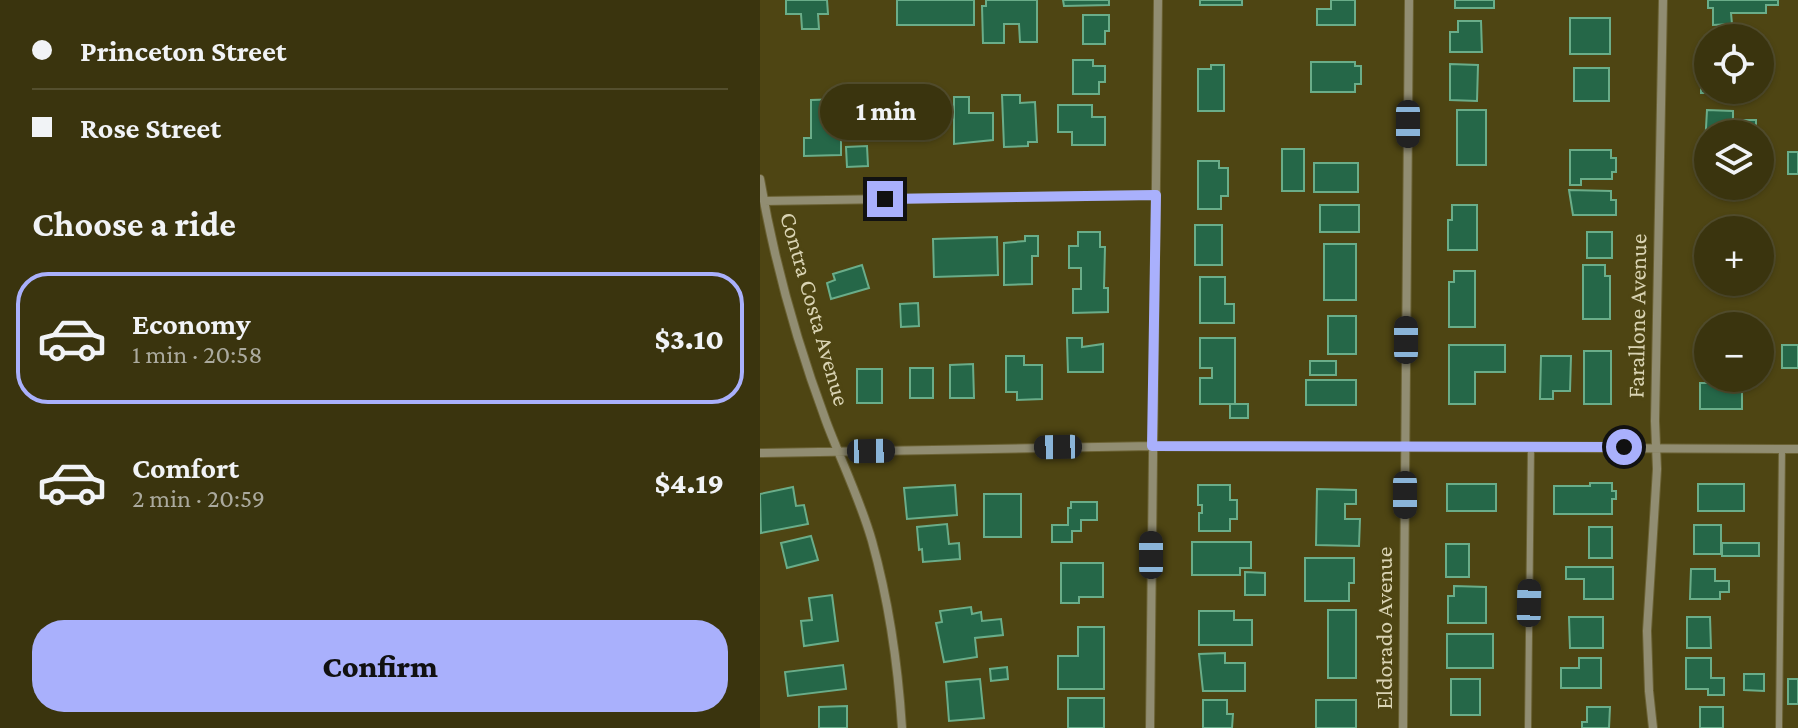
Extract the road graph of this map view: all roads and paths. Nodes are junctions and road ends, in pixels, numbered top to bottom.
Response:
1 (1158, 0) edge
2 (1409, 0) edge
3 (1663, 0) edge
4 (760, 179) edge
5 (1156, 195) junction
6 (764, 201) junction
7 (1152, 446) junction
8 (1405, 447) junction
9 (1531, 447) junction
10 (1655, 448) junction
11 (1782, 449) junction
12 (1798, 449) edge
13 (840, 452) junction
14 (760, 453) edge
15 (902, 728) edge
16 (1150, 728) edge
17 (1403, 728) edge
18 (1528, 728) edge
19 (1653, 728) edge
20 (1779, 728) edge

1 - 5 street
2 - 8 street, Eldorado Avenue
3 - 10 street, Farallone Avenue
4 - 6 street, Contra Costa Avenue
5 - 6 street
5 - 7 street
6 - 13 street, Contra Costa Avenue
7 - 8 street
7 - 13 street
7 - 16 street
8 - 9 street
8 - 17 street, Eldorado Avenue
9 - 10 street
9 - 18 lane
10 - 11 street
10 - 19 street, Farallone Avenue
11 - 12 street
11 - 20 lane
13 - 14 street
13 - 15 street, Contra Costa Avenue

